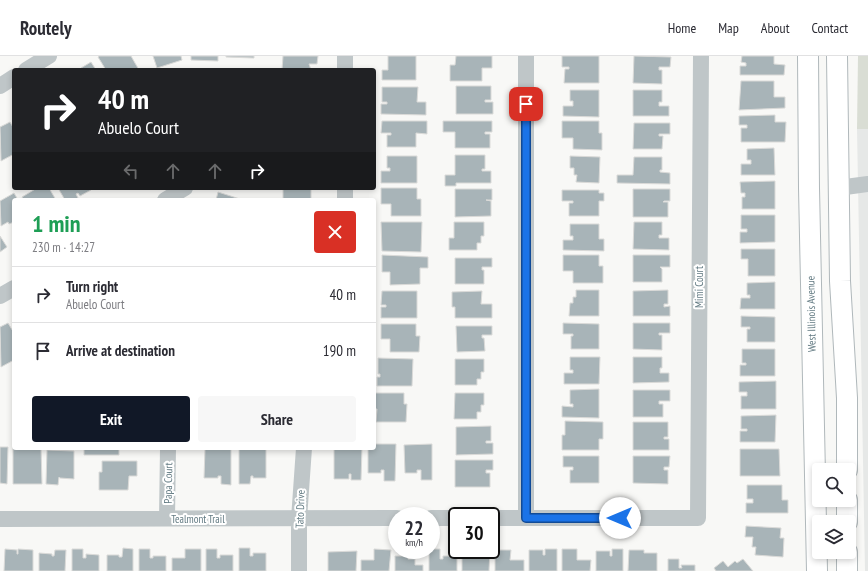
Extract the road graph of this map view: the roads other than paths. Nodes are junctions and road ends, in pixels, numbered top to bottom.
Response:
1 (49, 56) edge
2 (344, 56) edge
3 (526, 56) edge
4 (701, 56) edge
5 (808, 56) edge
6 (837, 56) edge
7 (29, 68) edge
8 (344, 68) edge
9 (12, 79) edge
10 (0, 86) edge
11 (868, 184) edge
12 (809, 188) junction
13 (838, 188) junction
14 (182, 190) edge
15 (168, 198) edge
16 (12, 289) edge
17 (0, 296) edge
18 (168, 450) edge
19 (304, 450) edge
20 (847, 463) edge
21 (388, 518) edge
22 (500, 518) edge
23 (526, 518) junction
24 (0, 519) edge
25 (167, 519) junction
26 (299, 519) junction
27 (847, 559) edge
28 (299, 571) edge
29 (817, 571) edge
30 (847, 571) edge

1 - 7 street
2 - 8 street
3 - 23 street
4 - 23 street, Mimi Court
5 - 12 main road, West Illinois Avenue
6 - 13 main road
9 - 10 street
11 - 13 street
12 - 13 main road
12 - 29 main road, West Illinois Avenue
13 - 20 main road
14 - 15 street
16 - 17 street
18 - 25 street, Papa Court
19 - 26 street, Tato Drive
21 - 26 street, Tealmont Trail
22 - 23 street
24 - 25 street, Tealmont Trail
25 - 26 street, Tealmont Trail
26 - 28 street, Tato Drive
27 - 30 main road

